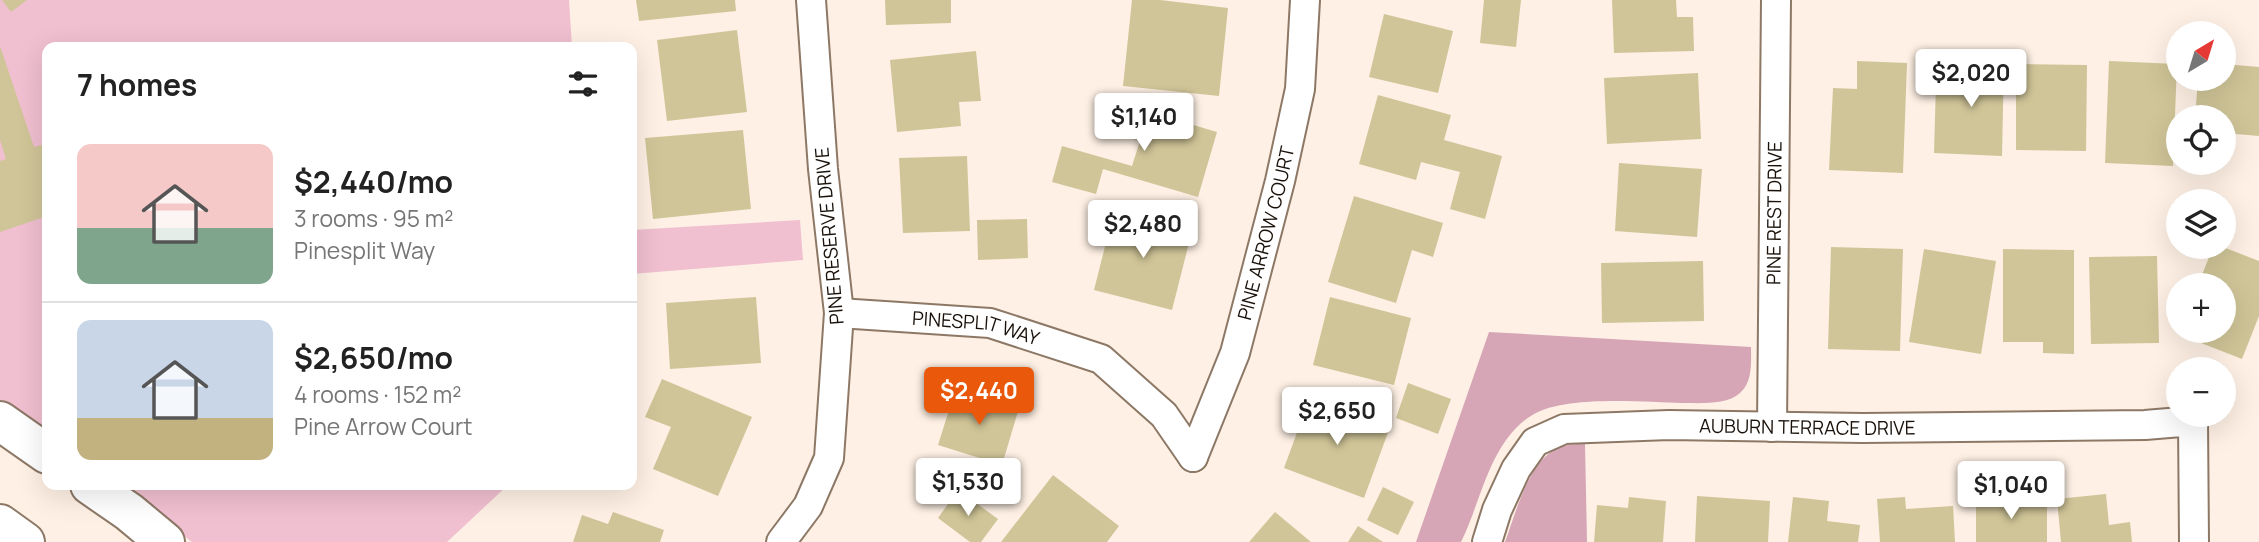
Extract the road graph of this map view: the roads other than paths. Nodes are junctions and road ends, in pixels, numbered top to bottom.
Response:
1 (811, 0) edge
2 (1305, 0) edge
3 (1776, 0) edge
4 (839, 313) junction
5 (0, 421) edge
6 (1772, 427) junction
7 (42, 450) edge
8 (1193, 457) joint
9 (97, 490) edge
10 (0, 524) edge
11 (25, 542) edge
12 (165, 542) edge
13 (781, 542) edge
14 (1487, 542) edge
15 (2194, 542) edge

1 - 4 street, PINE RESERVE DRIVE
2 - 8 street, PINE ARROW COURT
3 - 6 street, PINE REST DRIVE
4 - 8 street, PINESPLIT WAY
4 - 13 street, PINE RESERVE DRIVE
5 - 7 main road
6 - 14 street, AUBURN TERRACE DRIVE
6 - 15 street, AUBURN TERRACE DRIVE
9 - 12 main road
10 - 11 main road

